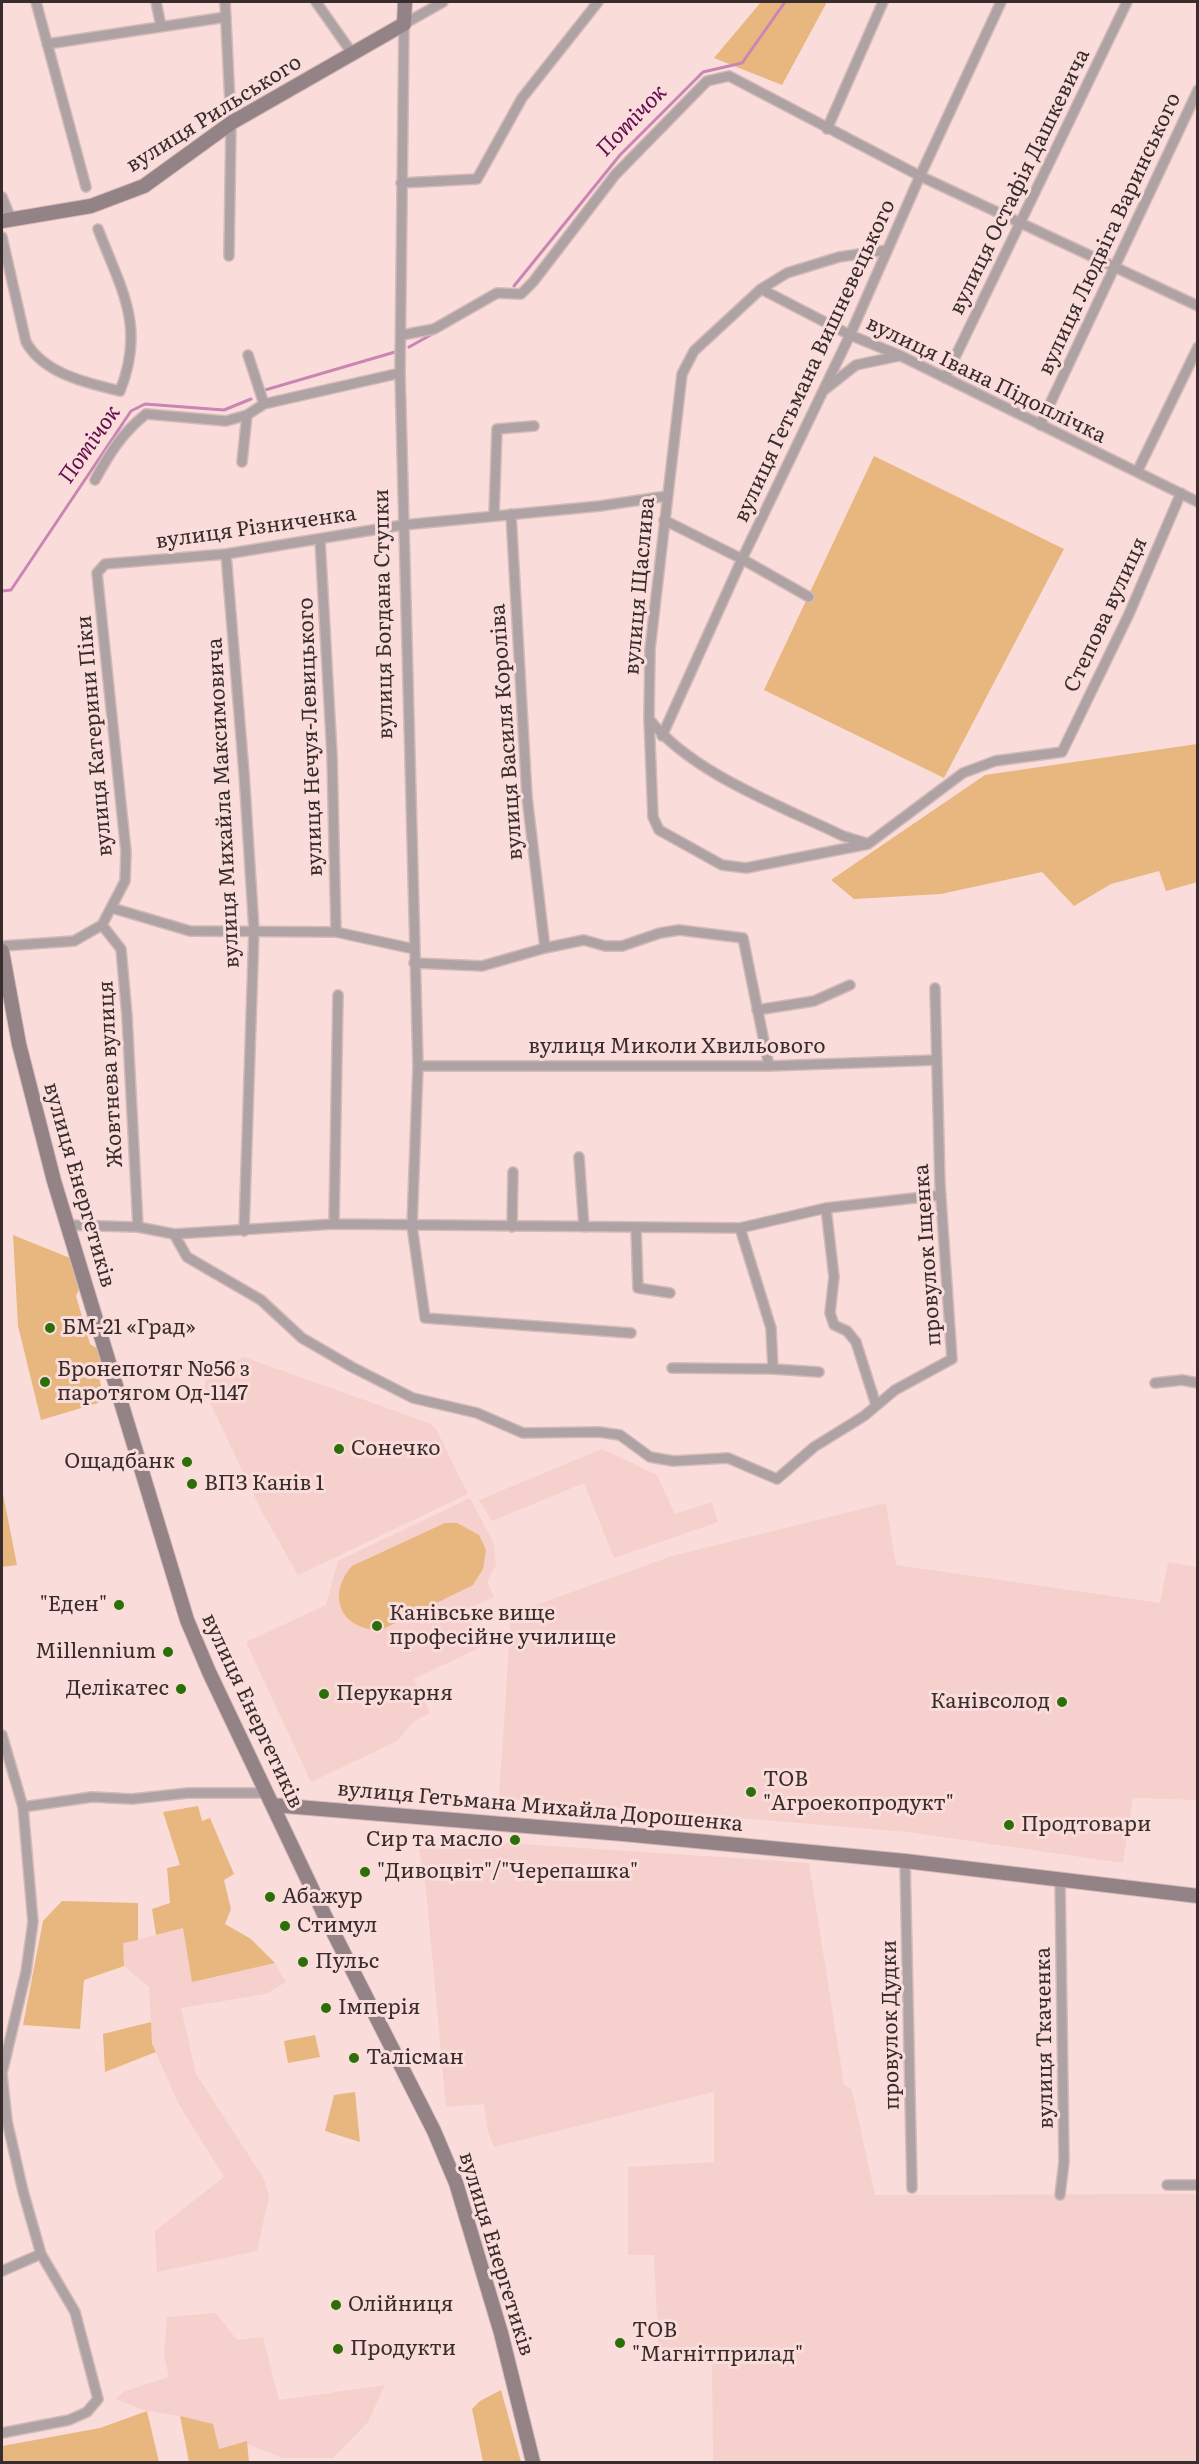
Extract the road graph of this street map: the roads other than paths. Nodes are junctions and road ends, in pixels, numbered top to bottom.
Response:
1 (36, 2) edge
2 (156, 2) edge
3 (225, 2) edge
4 (316, 2) edge
5 (405, 2) edge
6 (443, 2) edge
7 (598, 2) edge
8 (883, 2) edge
9 (1001, 2) edge
10 (1127, 2) edge
11 (226, 17) junction
12 (404, 24) junction
13 (161, 26) junction
14 (47, 44) junction
15 (352, 53) junction
16 (1197, 90) edge
17 (231, 123) junction
18 (827, 129) junction
19 (920, 176) junction
20 (401, 183) junction
21 (86, 187) dead end
22 (2, 197) edge
23 (6, 220) edge
24 (1021, 223) junction
25 (98, 229) dead end
26 (2, 237) edge
27 (887, 250) junction
28 (229, 256) dead end
29 (1115, 267) junction
30 (761, 289) junction
31 (1197, 306) edge
32 (850, 334) junction
33 (402, 335) junction
34 (1197, 346) edge
35 (248, 355) dead end
36 (899, 356) junction
37 (400, 373) junction
38 (945, 378) junction
39 (822, 392) junction
40 (264, 404) junction
41 (247, 415) junction
42 (1041, 425) junction
43 (534, 426) dead end
44 (242, 462) dead end
45 (1137, 472) junction
46 (95, 480) dead end
47 (1181, 494) junction
48 (666, 496) junction
49 (1197, 502) edge
50 (511, 514) junction
51 (494, 515) junction
52 (664, 520) junction
53 (403, 525) junction
54 (320, 540) junction
55 (226, 554) junction
56 (742, 559) junction
57 (97, 573) joint
58 (809, 597) dead end
59 (649, 718) junction
60 (662, 736) junction
61 (868, 843) junction
62 (112, 908) junction
63 (102, 925) junction
64 (254, 930) junction
65 (336, 932) junction
66 (2, 946) edge
67 (545, 948) junction
68 (414, 950) junction
69 (2, 951) edge
70 (414, 963) junction
71 (850, 985) dead end
72 (935, 988) dead end
73 (338, 995) dead end
74 (757, 1010) junction
75 (937, 1060) junction
76 (418, 1066) junction
77 (769, 1066) junction
78 (579, 1157) dead end
79 (513, 1172) dead end
80 (941, 1196) junction
81 (826, 1208) junction
82 (334, 1224) junction
83 (66, 1225) junction
84 (412, 1226) junction
85 (138, 1227) junction
86 (512, 1227) junction
87 (584, 1227) junction
88 (636, 1228) junction
89 (740, 1228) junction
90 (244, 1231) junction
91 (174, 1234) junction
92 (670, 1293) dead end
93 (631, 1333) dead end
94 (672, 1368) dead end
95 (773, 1369) junction
96 (819, 1372) dead end
97 (1155, 1383) dead end
98 (1197, 1383) edge
99 (876, 1405) junction
100 (2, 1735) edge
101 (270, 1799) junction
102 (23, 1808) junction
103 (905, 1861) junction
104 (1060, 1880) junction
105 (1197, 1896) edge
106 (2, 2074) edge
107 (4, 2122) edge
108 (1167, 2185) dead end
109 (1197, 2185) edge
110 (912, 2188) dead end
111 (1060, 2195) dead end
112 (41, 2254) junction
113 (2, 2271) edge
114 (2, 2433) edge
115 (533, 2463) edge

1 - 14 street
2 - 13 street
3 - 11 street
4 - 15 street
5 - 12 main road, вулиця Богдана Ступки
6 - 12 street
7 - 20 street
8 - 18 street
9 - 19 street, вулиця Гетьмана Вишневецького
10 - 24 street, вулиця Остафія Дашкевича
11 - 13 street
11 - 17 street
12 - 15 main road, вулиця Рильського
12 - 20 street, вулиця Богдана Ступки
13 - 14 street
14 - 21 street
15 - 17 main road, вулиця Рильського
16 - 29 street, вулиця Людвіга Варинського
17 - 23 main road, вулиця Рильського
17 - 28 street
18 - 19 street
18 - 33 street
19 - 24 street
19 - 27 street, вулиця Гетьмана Вишневецького
20 - 33 street, вулиця Богдана Ступки
22 - 23 street
24 - 29 street
24 - 38 street, вулиця Остафія Дашкевича
25 - 26 street
27 - 30 street, вулиця Щаслива
27 - 32 street, вулиця Гетьмана Вишневецького
29 - 31 street
29 - 42 street, вулиця Людвіга Варинського
30 - 32 street, вулиця Івана Підоплічка
30 - 48 street, вулиця Щаслива
32 - 36 street, вулиця Івана Підоплічка
32 - 39 street, вулиця Гетьмана Вишневецького
33 - 37 street, вулиця Богдана Ступки
34 - 45 street
35 - 40 street
36 - 38 street, вулиця Івана Підоплічка
36 - 39 street
37 - 40 street
37 - 53 street, вулиця Богдана Ступки
38 - 42 street, вулиця Івана Підоплічка
39 - 56 street, вулиця Гетьмана Вишневецького
40 - 41 street
41 - 44 street
41 - 46 street
42 - 45 street, вулиця Івана Підоплічка
43 - 51 street
45 - 47 street, вулиця Івана Підоплічка
47 - 49 street, вулиця Івана Підоплічка
47 - 61 street, Степова вулиця
48 - 50 street, вулиця Різниченка
48 - 52 street, вулиця Щаслива
50 - 51 street, вулиця Різниченка
50 - 67 street, вулиця Василя Короліва
51 - 53 street, вулиця Різниченка
52 - 56 street
52 - 59 street, вулиця Щаслива
53 - 54 street, вулиця Різниченка
53 - 68 street, вулиця Богдана Ступки
54 - 55 street, вулиця Різниченка
54 - 65 street, вулиця Нечуя-Левицького
55 - 57 street, вулиця Різниченка
55 - 64 street, вулиця Михайла Максимовича
56 - 58 street
56 - 60 street, вулиця Гетьмана Вишневецького
57 - 62 street, вулиця Катерини Піки
59 - 60 street
59 - 61 street, вулиця Щаслива
60 - 61 street
62 - 63 street, вулиця Катерини Піки
62 - 64 street
63 - 66 street
63 - 85 street, Жовтнева вулиця
64 - 65 street
64 - 90 street, вулиця Михайла Максимовича
65 - 68 street
67 - 70 street
67 - 74 street
68 - 70 street, вулиця Богдана Ступки
69 - 83 main road, вулиця Енергетиків
70 - 76 street, вулиця Богдана Ступки
71 - 74 street
72 - 75 street, провулок Іщенка
73 - 82 street
74 - 77 street
75 - 77 street, вулиця Миколи Хвильового
75 - 80 street, провулок Іщенка
76 - 77 street, вулиця Миколи Хвильового
76 - 84 street, вулиця Богдана Ступки
78 - 87 street
79 - 86 street
80 - 81 street
80 - 99 street, провулок Іщенка
81 - 89 street
81 - 99 street
82 - 84 street
82 - 90 street
83 - 85 street
83 - 101 main road, вулиця Енергетиків
84 - 86 street
84 - 93 street, вулиця Богдана Ступки
85 - 91 street
86 - 87 street
87 - 88 street
88 - 89 street
88 - 92 street
89 - 95 street
90 - 91 street
91 - 99 street, провулок Іщенка
94 - 95 street
95 - 96 street
97 - 98 street
100 - 102 street
101 - 102 street
101 - 103 main road, вулиця Гетьмана Михайла Дорошенка
101 - 115 main road, вулиця Енергетиків
102 - 106 street
103 - 104 main road, вулиця Гетьмана Михайла Дорошенка
103 - 110 street, провулок Дудки
104 - 105 main road, вулиця Гетьмана Михайла Дорошенка
104 - 111 street, вулиця Ткаченка
106 - 107 street
107 - 112 street
108 - 109 street
112 - 113 street
112 - 114 street

